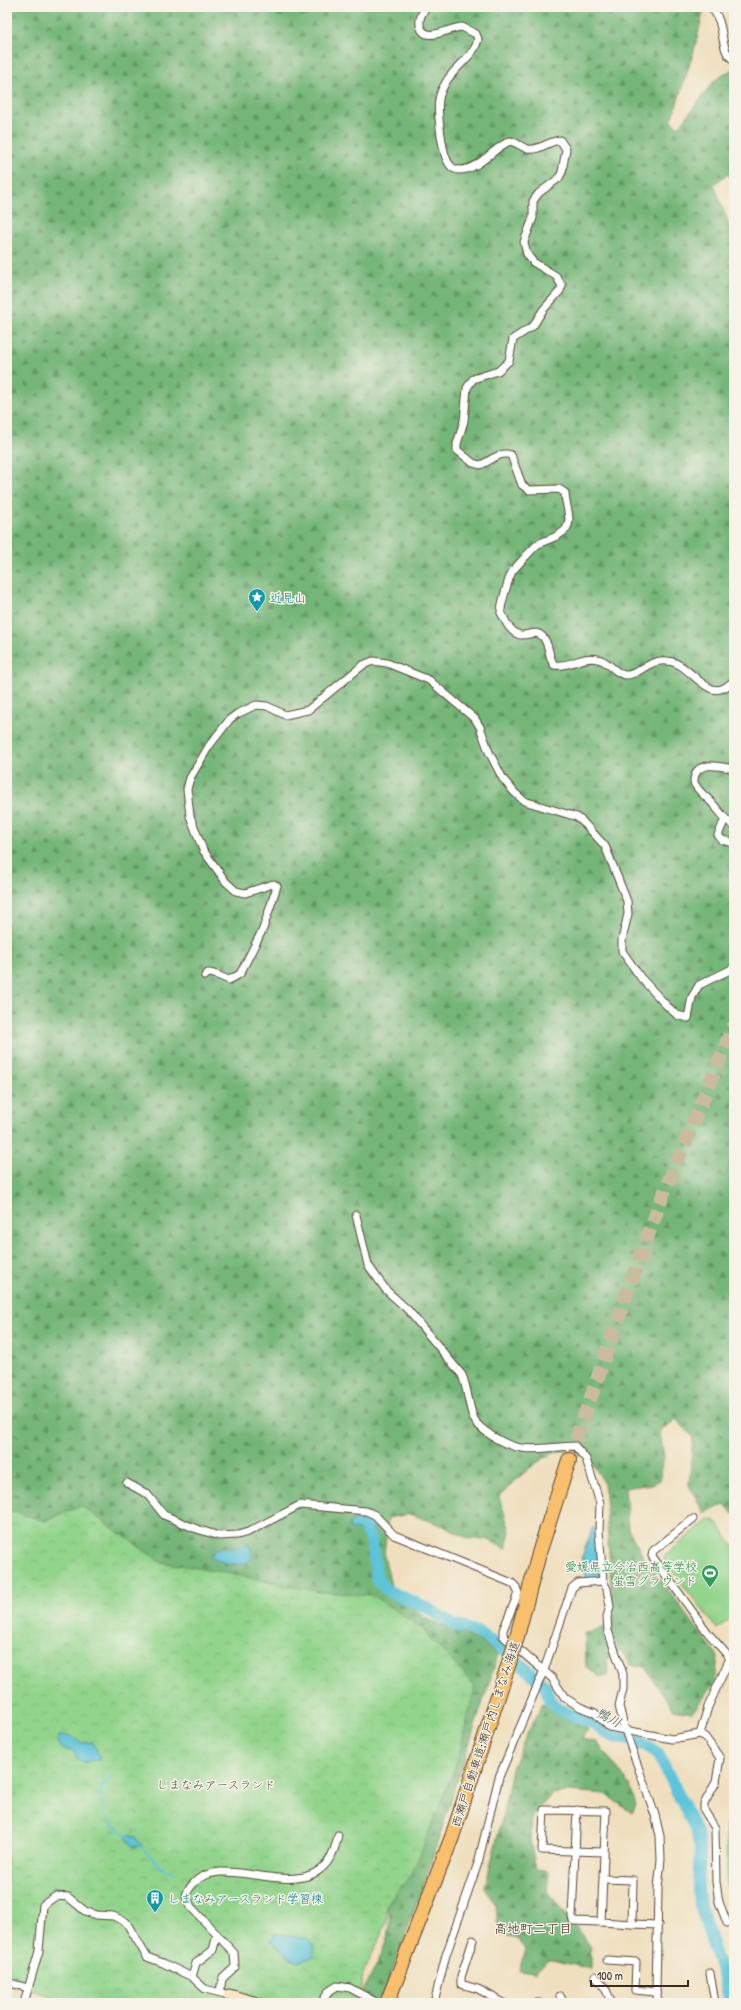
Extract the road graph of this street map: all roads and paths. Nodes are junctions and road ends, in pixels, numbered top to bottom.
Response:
1 (427, 7) edge
2 (711, 7) edge
3 (734, 60) edge
4 (734, 680) edge
5 (734, 769) edge
6 (725, 820) junction
7 (734, 826) edge
8 (734, 844) edge
9 (734, 968) edge
10 (205, 976) dead end
11 (356, 1215) dead end
12 (569, 1460) tunnel mouth
13 (127, 1483) dead end
14 (693, 1519) dead end
15 (603, 1581) junction
16 (544, 1670) junction
17 (625, 1730) junction
18 (700, 1734) junction
19 (577, 1810) junction
20 (338, 1835) dead end
21 (576, 1851) junction
22 (604, 1852) junction
23 (604, 1879) junction
24 (601, 1922) junction
25 (727, 1923) dead end
26 (632, 1924) junction
27 (658, 1925) junction
28 (217, 1934) junction
29 (473, 1940) dead end
30 (607, 1960) dead end
31 (710, 1973) dead end
32 (595, 1976) dead end
33 (192, 1977) junction
34 (7, 1982) edge
35 (28, 1988) junction
36 (656, 1992) junction
37 (225, 1993) junction
38 (560, 1996) dead end
39 (380, 2002) edge
40 (24, 2003) edge
41 (257, 2003) edge
42 (322, 2003) edge
43 (434, 2003) edge
44 (504, 2003) edge
45 (535, 2003) edge
46 (539, 2003) edge
47 (564, 2003) edge
48 (612, 2003) edge
49 (659, 2003) edge
50 (715, 2003) edge

1 - 4 street
2 - 3 street
5 - 6 street
6 - 7 street
6 - 8 street
9 - 10 street
11 - 15 street
12 - 39 highway, 西瀬戸自動車道;瀬戸内しまなみ海道, bridge
13 - 16 street
14 - 18 street
15 - 16 street
15 - 17 street
16 - 17 street
16 - 43 street
17 - 18 street
17 - 27 street
18 - 25 street
19 - 21 street
19 - 21 street
19 - 22 street
20 - 28 street
21 - 22 street
21 - 24 street
22 - 23 street
23 - 24 street
23 - 26 street
24 - 26 street
26 - 27 street
27 - 36 street
28 - 33 street
28 - 37 street
29 - 44 street
30 - 36 street
31 - 50 street
32 - 48 street
33 - 35 street
33 - 37 street
34 - 35 street
35 - 40 street
36 - 49 street
37 - 41 street
38 - 47 street
39 - 42 street
45 - 46 street

